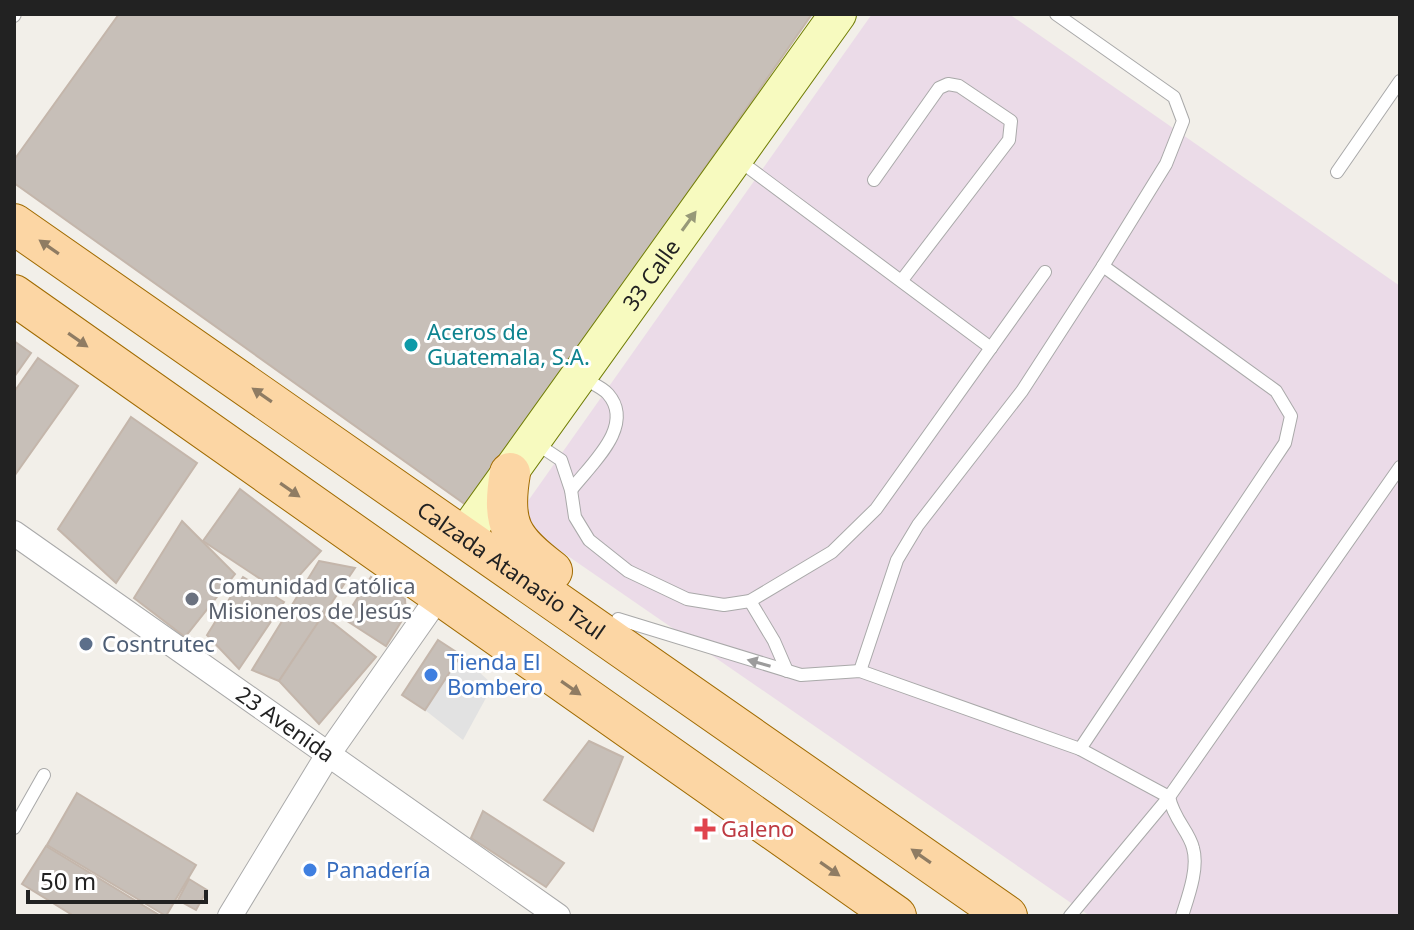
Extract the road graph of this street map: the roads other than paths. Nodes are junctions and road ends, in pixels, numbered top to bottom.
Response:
1 (838, 14) edge
2 (1056, 14) edge
3 (1400, 81) edge
4 (735, 157) junction
5 (1337, 172) dead end
6 (874, 180) dead end
7 (14, 224) edge
8 (1103, 266) junction
9 (1045, 272) dead end
10 (902, 280) junction
11 (14, 295) edge
12 (991, 348) junction
13 (579, 375) junction
14 (533, 440) junction
15 (1400, 467) edge
16 (510, 473) junction
17 (571, 490) junction
18 (14, 533) edge
19 (465, 535) junction
20 (439, 596) junction
21 (750, 601) junction
22 (618, 619) junction
23 (787, 671) junction
24 (860, 671) junction
25 (1080, 749) junction
26 (329, 753) junction
27 (44, 775) dead end
28 (1169, 797) junction
29 (841, 799) junction
30 (14, 828) edge
31 (996, 908) edge
32 (230, 916) edge
33 (558, 916) edge
34 (896, 916) edge
35 (1041, 916) edge
36 (1070, 916) edge
37 (1182, 916) edge

1 - 4 street, 33 Calle
2 - 8 lane
3 - 5 lane
4 - 10 lane
13 -> 4 street, 33 Calle
6 - 10 lane
19 -> 7 main road, Calzada Atanasio Tzul
8 - 24 lane
8 - 25 lane
9 - 12 lane
10 - 12 lane
11 -> 20 main road
12 - 21 lane
13 - 14 street, 33 Calle
13 - 17 lane
14 - 16 street, 33 Calle
14 - 17 lane
15 - 28 lane
16 - 19 street, 33 Calle
16 - 22 main road
17 - 21 lane
18 - 26 street, 23 Avenida
19 - 29 main road, Calzada Atanasio Tzul
20 - 26 street
20 -> 34 main road
21 - 23 lane
23 -> 22 lane
22 - 29 main road
23 - 24 lane
24 - 25 lane
25 - 28 lane
26 - 32 street
26 - 33 street, 23 Avenida
27 - 30 lane
28 - 36 lane
28 - 37 lane
31 -> 29 main road, Calzada Atanasio Tzul
31 - 35 main road

